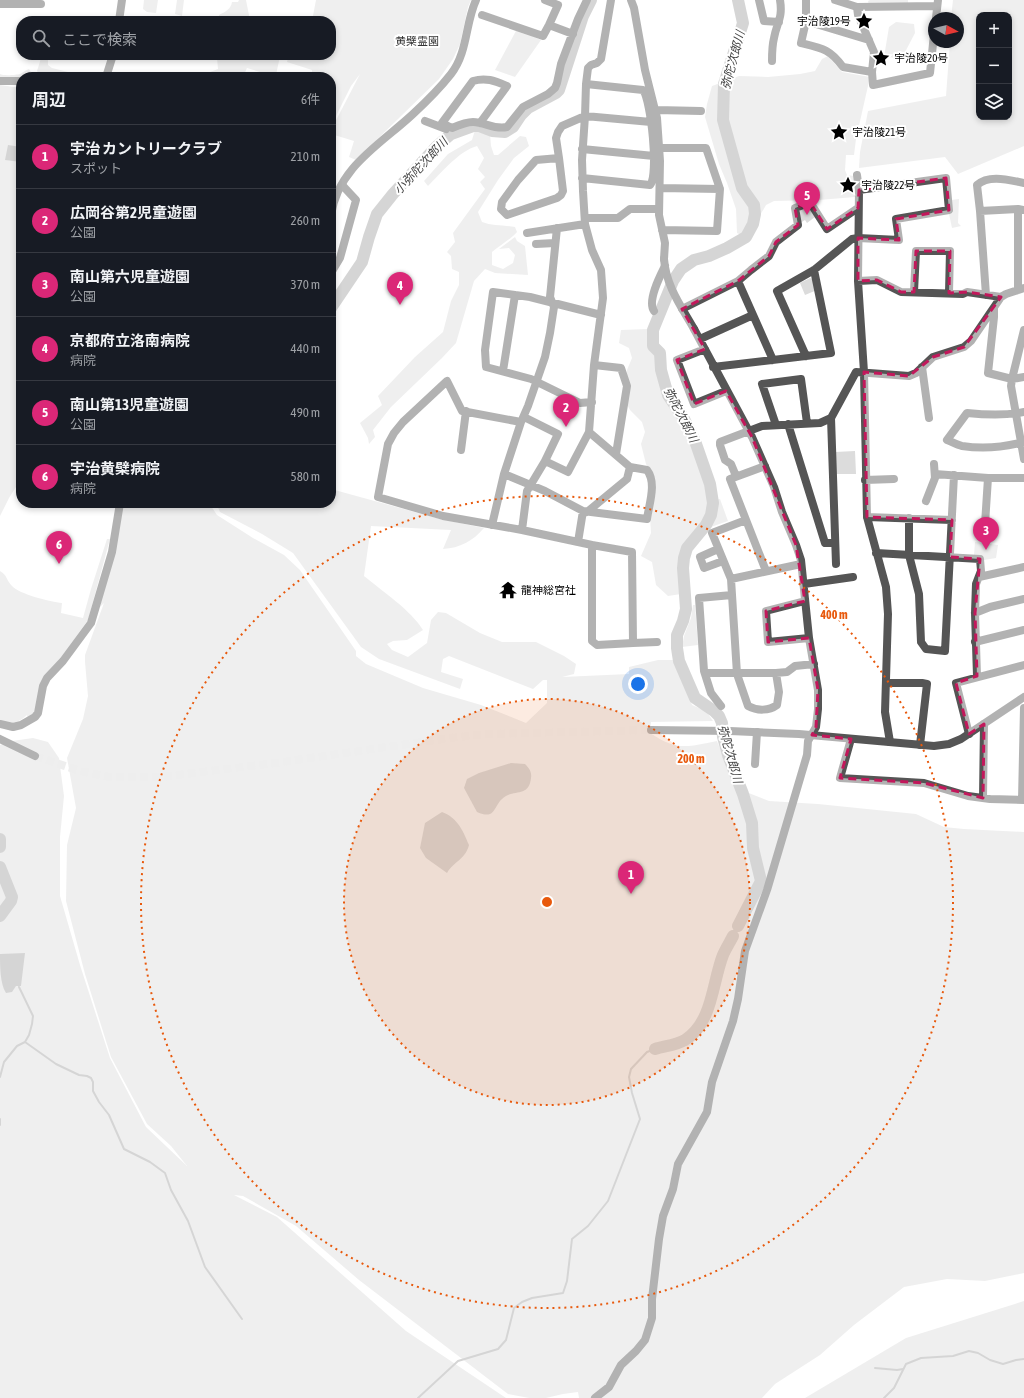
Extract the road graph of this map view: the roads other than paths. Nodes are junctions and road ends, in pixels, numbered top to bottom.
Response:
1 (122, 0) edge
2 (476, 0) edge
3 (545, 0) edge
4 (587, 0) edge
5 (611, 0) edge
6 (631, 0) edge
7 (759, 0) edge
8 (780, 0) edge
9 (806, 0) edge
10 (838, 0) edge
11 (910, 3) edge
12 (937, 3) edge
13 (0, 4) edge
14 (42, 4) dead end
15 (857, 7) junction
16 (482, 15) dead end
17 (120, 16) edge
18 (779, 22) junction
19 (806, 22) junction
20 (549, 25) junction
21 (573, 34) junction
22 (869, 40) junction
23 (933, 48) edge
24 (111, 60) edge
25 (772, 61) dead end
26 (108, 72) edge
27 (872, 72) junction
28 (16, 81) edge
29 (0, 82) edge
30 (586, 84) junction
31 (656, 110) junction
32 (701, 111) dead end
33 (585, 116) junction
34 (425, 121) dead end
35 (651, 122) junction
36 (480, 123) junction
37 (452, 128) junction
38 (659, 148) junction
39 (582, 149) junction
40 (654, 156) junction
41 (559, 158) junction
42 (856, 175) dead end
43 (582, 178) junction
44 (1024, 183) edge
45 (342, 185) junction
46 (660, 188) junction
47 (720, 189) junction
48 (859, 190) junction
49 (336, 198) edge
50 (858, 208) junction
51 (659, 209) junction
52 (980, 210) junction
53 (1021, 210) edge
54 (585, 221) junction
55 (557, 228) junction
56 (662, 230) junction
57 (527, 233) dead end
58 (858, 238) junction
59 (556, 243) junction
60 (536, 244) dead end
61 (336, 261) edge
62 (664, 263) junction
63 (814, 270) junction
64 (738, 281) junction
65 (858, 281) junction
66 (1021, 289) edge
67 (914, 292) junction
68 (949, 293) junction
69 (515, 295) junction
70 (986, 295) junction
71 (1001, 297) junction
72 (552, 302) junction
73 (994, 308) junction
74 (682, 309) junction
75 (654, 311) dead end
76 (753, 314) junction
77 (601, 315) junction
78 (1024, 330) edge
79 (700, 339) junction
80 (705, 349) junction
81 (806, 356) junction
82 (773, 360) junction
83 (594, 365) junction
84 (713, 367) junction
85 (922, 367) junction
86 (503, 371) junction
87 (864, 372) junction
88 (1024, 377) edge
89 (1012, 379) junction
90 (537, 382) junction
91 (726, 390) junction
92 (592, 402) junction
93 (466, 411) junction
94 (1020, 413) edge
95 (831, 418) junction
96 (929, 418) dead end
97 (522, 419) junction
98 (807, 423) junction
99 (788, 424) junction
100 (776, 425) junction
101 (749, 430) junction
102 (589, 432) junction
103 (1022, 442) edge
104 (461, 450) dead end
105 (616, 454) junction
106 (1024, 459) edge
107 (545, 461) junction
108 (934, 464) dead end
109 (765, 466) junction
110 (630, 467) junction
111 (504, 474) junction
112 (935, 474) junction
113 (954, 475) junction
114 (736, 476) junction
115 (894, 478) dead end
116 (988, 478) junction
117 (1024, 478) edge
118 (865, 480) junction
119 (530, 485) junction
120 (926, 501) dead end
121 (119, 508) edge
122 (585, 511) junction
123 (867, 516) junction
124 (909, 518) junction
125 (746, 520) junction
126 (952, 520) junction
127 (985, 524) dead end
128 (492, 525) junction
129 (522, 530) junction
130 (578, 542) junction
131 (834, 543) junction
132 (592, 545) junction
133 (718, 549) junction
134 (876, 553) junction
135 (909, 555) junction
136 (950, 557) junction
137 (723, 561) junction
138 (801, 564) junction
139 (836, 564) dead end
140 (1024, 567) edge
141 (766, 571) junction
142 (979, 577) junction
143 (853, 578) dead end
144 (731, 579) junction
145 (804, 584) junction
146 (732, 595) junction
147 (1024, 599) edge
148 (805, 601) junction
149 (974, 613) junction
150 (1024, 630) edge
151 (809, 638) junction
152 (657, 642) dead end
153 (975, 642) junction
154 (633, 643) junction
155 (814, 664) junction
156 (1024, 665) edge
157 (705, 673) junction
158 (776, 673) junction
159 (737, 674) junction
160 (977, 676) junction
161 (887, 683) junction
162 (1023, 699) edge
163 (721, 706) dead end
164 (1024, 708) edge
165 (0, 724) edge
166 (984, 724) junction
167 (1024, 726) edge
168 (651, 730) tunnel mouth
169 (757, 732) junction
170 (969, 734) junction
171 (812, 735) junction
172 (0, 739) edge
173 (851, 739) junction
174 (890, 742) junction
175 (920, 745) junction
176 (35, 756) tunnel mouth
177 (755, 764) dead end
178 (983, 798) junction
179 (1023, 800) edge
180 (595, 1398) edge

1 - 17 street
2 - 45 street
3 - 20 street
4 - 21 street
5 - 30 street
6 - 31 street
7 - 18 street
8 - 18 street
9 - 19 street
10 - 15 street
11 - 12 street
11 - 15 street
13 - 14 street
15 - 22 street
16 - 20 street
18 - 25 street
19 - 22 street
19 - 27 street
20 - 21 street
21 - 36 street
22 - 27 street
23 - 27 street
24 - 26 street
28 - 29 street
30 - 33 street
30 - 35 street
31 - 32 street
31 - 38 street
33 - 35 street
33 - 39 street
33 - 41 street
34 - 37 street
35 - 40 street
36 - 37 street
36 - 37 street
38 - 46 street
38 - 47 street
39 - 40 street
39 - 43 street
40 - 43 street
41 - 41 street
42 - 48 street
43 - 54 street
44 - 52 street
45 - 49 street
45 - 61 street
46 - 47 street
46 - 51 street
47 - 56 street
48 - 50 street
48 - 58 street
50 - 58 street
50 - 64 street
51 - 54 street
51 - 56 street
52 - 53 street
52 - 70 street
53 - 66 street
54 - 55 street
54 - 77 street
55 - 57 street
55 - 59 street
56 - 62 street
58 - 63 street
58 - 65 street
59 - 60 street
59 - 72 street
62 - 74 street
62 - 75 street
63 - 81 street
63 - 81 street
64 - 74 street
64 - 76 street
65 - 67 street
65 - 87 street
66 - 71 street
67 - 68 street
67 - 68 street
68 - 70 street
69 - 72 street
69 - 86 street
69 - 86 street
70 - 71 street
71 - 73 street
72 - 77 street
72 - 90 street
73 - 85 street
73 - 89 street
74 - 79 street
76 - 79 street
76 - 82 street
77 - 83 street
78 - 89 street
79 - 80 street
80 - 84 street
80 - 91 street
81 - 82 street
82 - 84 street
83 - 92 street
83 - 105 street
84 - 91 street
85 - 87 street
85 - 96 street
86 - 90 street
87 - 95 street
87 - 118 street
88 - 89 street
89 - 94 street
90 - 92 street
90 - 97 street
91 - 101 street
92 - 102 street
93 - 97 street
93 - 104 street
93 - 128 street
94 - 103 street
94 - 103 street
95 - 98 street
95 - 131 street
97 - 107 street
97 - 111 street
98 - 99 street
98 - 100 street
99 - 100 street
99 - 131 street
100 - 101 street
101 - 109 street
101 - 114 street
102 - 105 street
102 - 107 street
103 - 106 street
105 - 110 street
107 - 119 street
108 - 112 street
109 - 114 street
109 - 138 street
110 - 122 street
110 - 122 street
111 - 119 street
111 - 128 street
112 - 113 street
112 - 120 street
113 - 116 street
113 - 126 street
114 - 125 street
115 - 118 street
116 - 117 street
116 - 127 street
118 - 123 street
119 - 122 street
119 - 129 street
121 - 165 street
122 - 130 street
123 - 124 street
123 - 134 street
124 - 126 street
124 - 135 street
125 - 133 street
125 - 141 street
126 - 136 street
128 - 129 street
129 - 130 street
130 - 132 street
131 - 139 street
132 - 154 street
132 - 154 street
133 - 137 street
133 - 137 street
134 - 135 street
134 - 161 street
135 - 136 street
135 - 136 street
136 - 142 street
137 - 144 street
138 - 141 street
138 - 145 street
140 - 142 street
141 - 144 street
142 - 149 street
143 - 145 street
144 - 146 street
145 - 148 street
146 - 157 street
146 - 159 street
147 - 149 street
148 - 151 street
148 - 151 street
149 - 153 street
150 - 153 street
151 - 155 street
152 - 154 street
153 - 160 street
155 - 158 street
155 - 171 street
156 - 160 street
157 - 159 street
157 - 163 street
158 - 159 street
158 - 159 street
160 - 170 street
161 - 174 street
161 - 175 street
162 - 166 street
164 - 167 street
166 - 170 street
166 - 178 street
167 - 179 street
168 - 169 street
169 - 171 street
169 - 177 street
170 - 175 street
171 - 173 street
171 - 180 street
172 - 176 street
173 - 174 street
173 - 178 street
174 - 175 street
178 - 179 street

